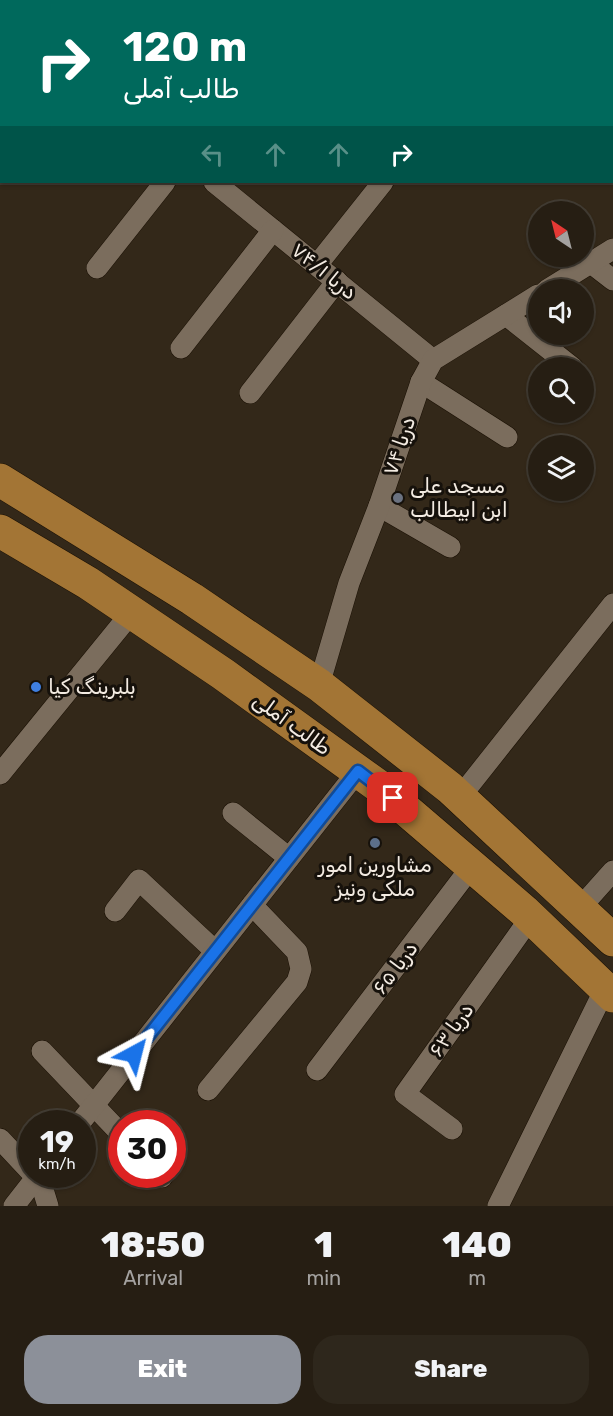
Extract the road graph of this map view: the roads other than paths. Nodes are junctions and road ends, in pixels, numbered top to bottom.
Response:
1 (164, 183) edge
2 (218, 183) edge
3 (381, 183) edge
4 (273, 230) junction
5 (613, 249) edge
6 (594, 261) edge
7 (317, 265) junction
8 (594, 265) edge
9 (584, 267) edge
10 (98, 268) dead end
11 (565, 279) edge
12 (613, 280) edge
13 (337, 281) junction
14 (528, 301) edge
15 (506, 315) junction
16 (181, 348) dead end
17 (559, 357) edge
18 (433, 360) junction
19 (421, 382) junction
20 (250, 393) dead end
21 (507, 437) dead end
22 (0, 480) edge
23 (379, 506) junction
24 (2, 536) edge
25 (450, 547) dead end
26 (613, 604) edge
27 (132, 612) junction
28 (319, 685) junction
29 (358, 771) junction
30 (0, 774) edge
31 (460, 797) junction
32 (233, 813) dead end
33 (289, 858) junction
34 (472, 866) junction
35 (613, 871) edge
36 (252, 904) junction
37 (580, 908) junction
38 (115, 910) dead end
39 (531, 917) junction
40 (613, 940) edge
41 (215, 951) junction
42 (609, 993) edge
43 (42, 1051) dead end
44 (317, 1071) dead end
45 (208, 1090) dead end
46 (93, 1106) junction
47 (90, 1110) edge
48 (108, 1121) edge
49 (452, 1129) dead end
50 (0, 1140) edge
51 (18, 1158) edge
52 (26, 1188) edge
53 (43, 1188) edge
54 (14, 1206) edge
55 (48, 1206) edge
56 (498, 1206) edge

1 - 10 street
2 - 4 street, دریا ۷۴/۱
3 - 7 street
4 - 7 street, دریا ۷۴/۱
4 - 16 street
5 - 6 street
7 - 13 street, دریا ۷۴/۱
8 - 12 street
9 - 11 street
13 - 18 street, دریا ۷۴/۱
13 - 20 street
14 - 15 street, دریا ۷۴
15 - 17 street
15 - 18 street, دریا ۷۴
18 - 19 street, دریا ۷۴
19 - 21 street
19 - 23 street, دریا ۷۴
22 - 28 main road
23 - 25 street
23 - 28 street, دریا ۷۴
24 - 27 main road, طالب آملی
26 - 31 street
27 - 29 main road, طالب آملی
27 - 30 street
28 - 31 main road
29 - 33 street
29 - 34 main road, طالب آملی
31 - 37 main road
32 - 33 street
33 - 36 street
34 - 39 main road, طالب آملی
34 - 44 street, دریا ۶۵
35 - 37 street
36 - 41 street
36 - 45 street
37 - 40 main road
38 - 41 street
39 - 42 main road, طالب آملی
39 - 49 street, دریا ۶۳
41 - 46 street
42 - 56 street
43 - 46 street
46 - 47 street
46 - 48 street
50 - 51 street
52 - 54 street
53 - 55 street

